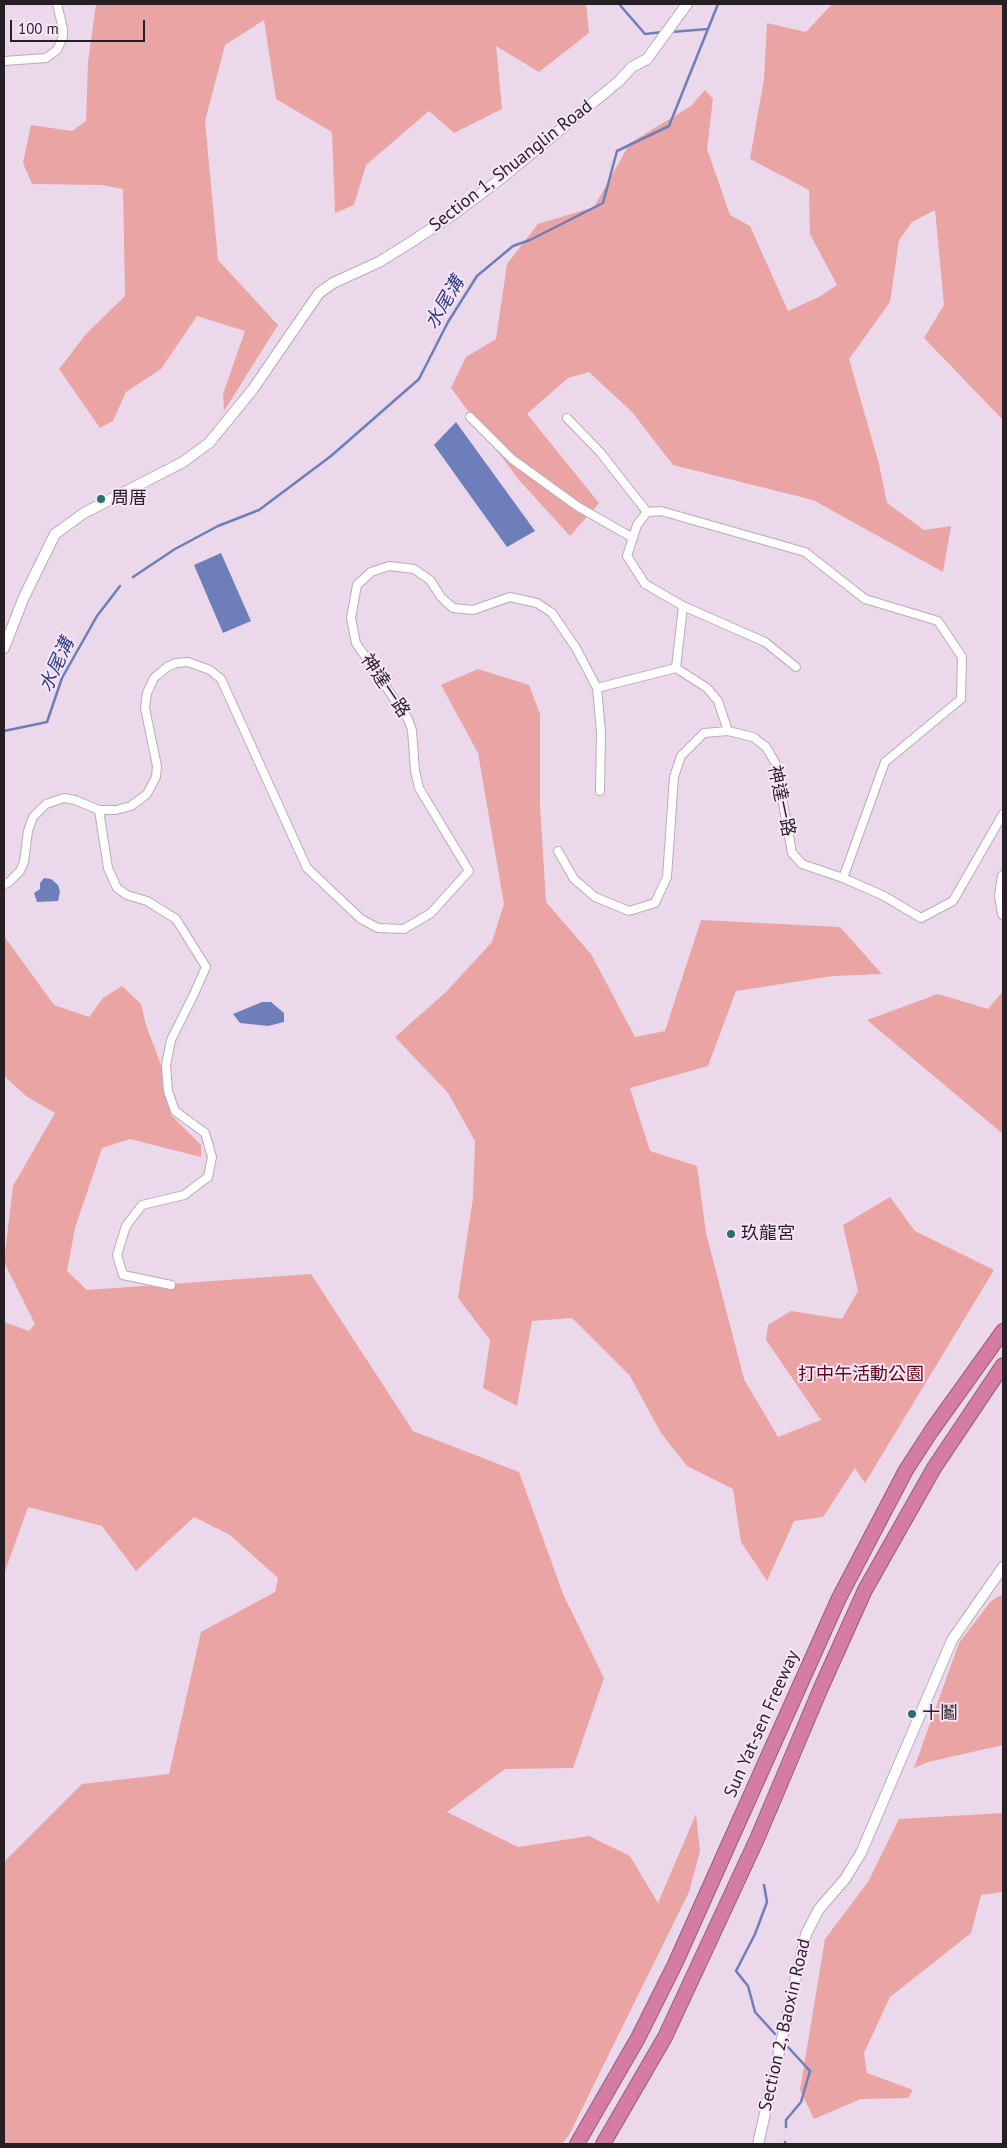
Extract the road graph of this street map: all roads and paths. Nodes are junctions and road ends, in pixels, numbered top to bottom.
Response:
1 (57, 4) edge
2 (686, 5) edge
3 (4, 62) edge
4 (470, 417) dead end
5 (568, 418) dead end
6 (647, 512) junction
7 (633, 538) junction
8 (683, 606) junction
9 (4, 648) edge
10 (796, 667) dead end
11 (676, 668) junction
12 (597, 688) junction
13 (728, 731) junction
14 (600, 791) dead end
15 (99, 810) junction
16 (1003, 814) edge
17 (558, 851) dead end
18 (1003, 876) edge
19 (843, 878) junction
20 (4, 884) edge
21 (1003, 914) edge
22 (170, 1285) dead end
23 (1003, 1331) edge
24 (1003, 1365) edge
25 (1003, 1568) edge
26 (577, 2144) edge
27 (603, 2144) edge
28 (758, 2144) edge

1 - 3 street
2 - 9 street, Section 1, Shuanglin Road
4 - 7 street
5 - 6 street
6 - 7 street
6 - 19 street
7 - 8 street
8 - 10 street
8 - 11 street
11 - 12 street
11 - 13 street
12 - 14 street
12 - 15 street, 神達一路
13 - 17 street, 神達一路
13 - 19 street, 神達一路
15 - 20 street, 神達一路
15 - 22 street
16 - 19 street, 神達一路
18 - 21 street
23 - 26 highway, Sun Yat-sen Freeway
24 - 27 highway
25 - 28 street, Section 2, Baoxin Road

